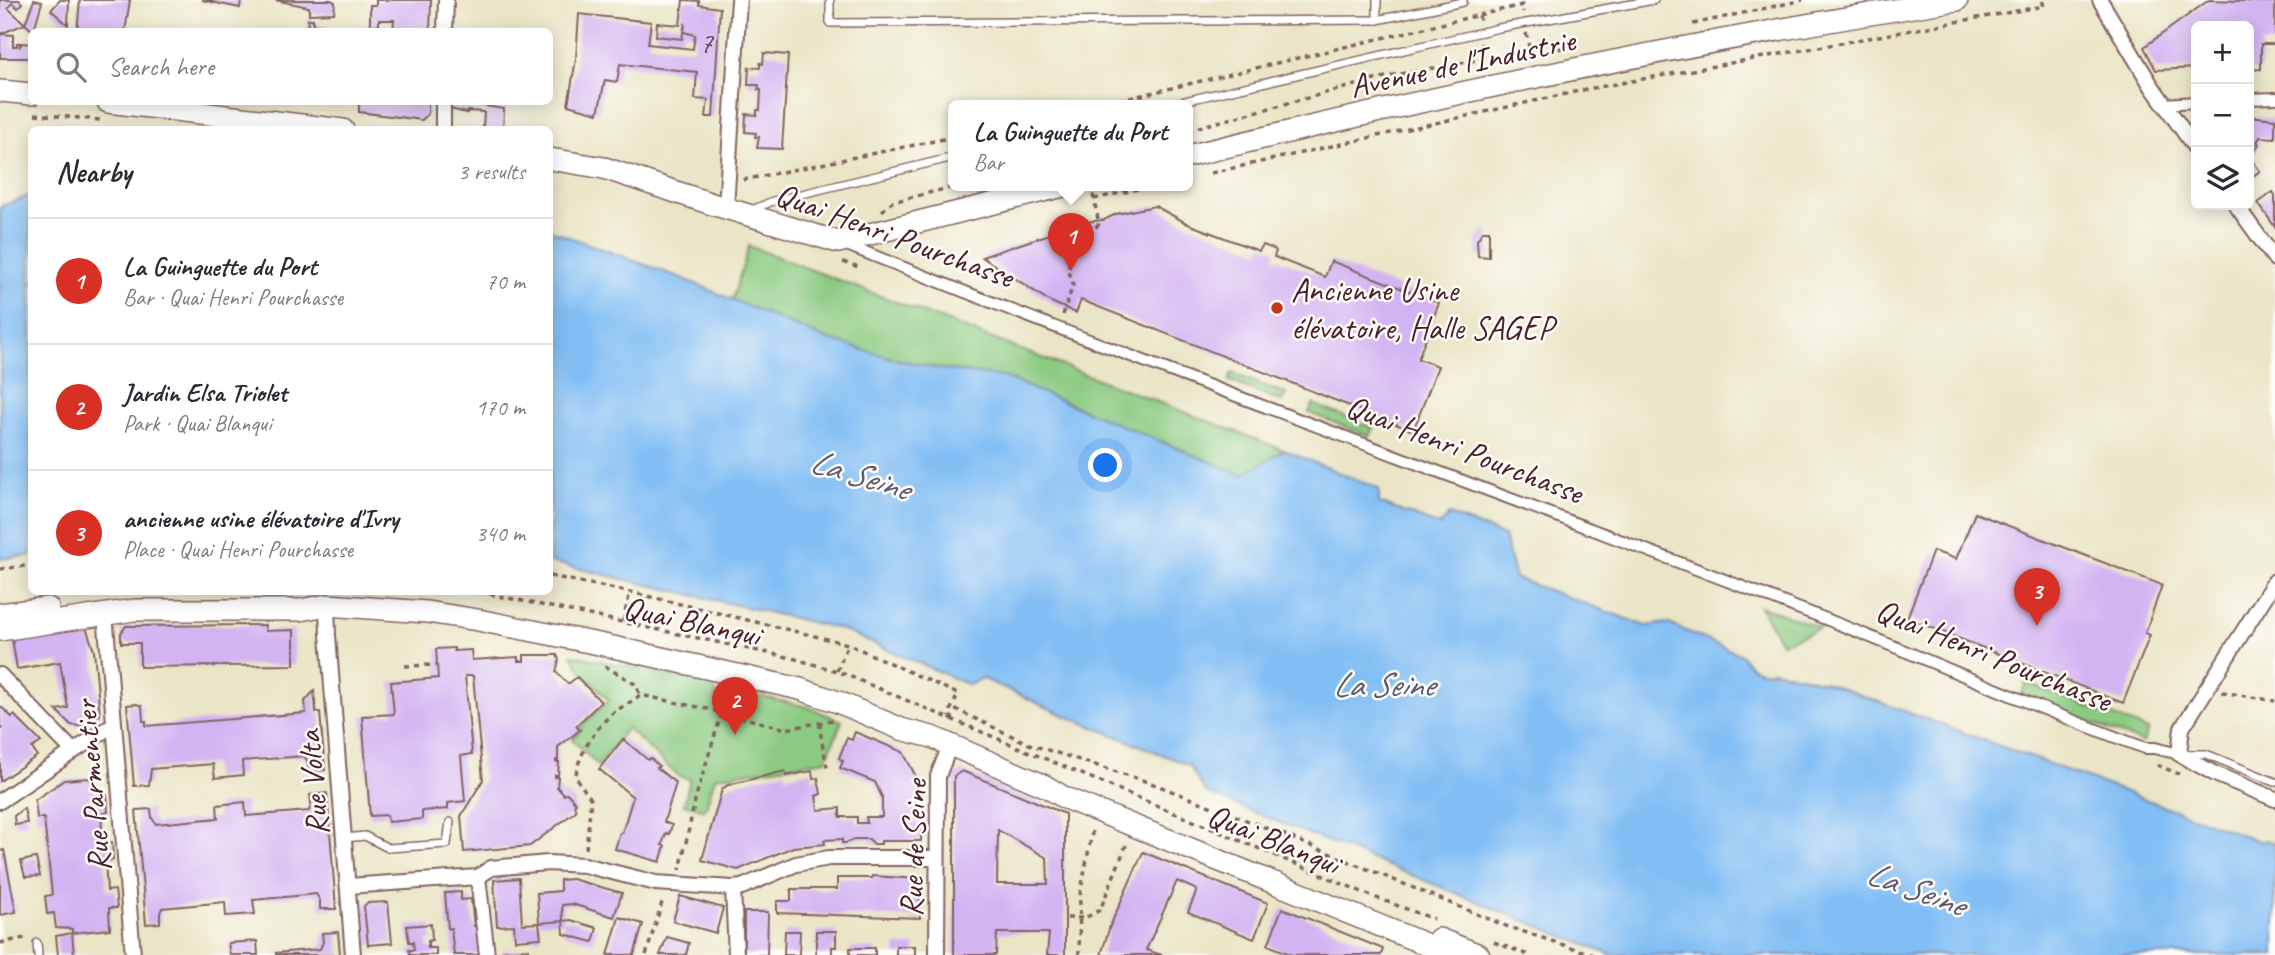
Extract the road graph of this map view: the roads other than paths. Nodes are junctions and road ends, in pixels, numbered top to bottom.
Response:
1 (446, 0) edge
2 (739, 0) edge
3 (830, 0) edge
4 (1377, 0) edge
5 (1463, 0) edge
6 (1654, 0) edge
7 (1957, 0) edge
8 (2100, 0) edge
9 (1377, 20) junction
10 (445, 28) edge
11 (0, 91) edge
12 (2275, 98) edge
13 (2254, 99) edge
14 (1189, 100) edge
15 (2191, 102) edge
16 (28, 103) edge
17 (2164, 103) junction
18 (443, 105) edge
19 (107, 111) edge
20 (293, 126) edge
21 (443, 126) edge
22 (2195, 147) edge
23 (1193, 155) edge
24 (948, 158) edge
25 (553, 160) edge
26 (1043, 191) edge
27 (2240, 210) edge
28 (735, 211) junction
29 (838, 242) junction
30 (2275, 260) edge
31 (2275, 581) edge
32 (251, 595) edge
33 (302, 595) edge
34 (327, 605) junction
35 (105, 612) junction
36 (0, 614) edge
37 (0, 630) edge
38 (0, 675) edge
39 (114, 724) junction
40 (941, 741) junction
41 (73, 751) junction
42 (2179, 754) junction
43 (2275, 782) edge
44 (1045, 786) junction
45 (2275, 799) edge
46 (0, 801) edge
47 (450, 822) dead end
48 (344, 838) junction
49 (937, 858) junction
50 (478, 877) junction
51 (348, 886) junction
52 (733, 888) junction
53 (134, 955) edge
54 (353, 955) edge
55 (486, 955) edge
56 (736, 955) edge
57 (937, 955) edge
58 (1452, 955) edge
59 (1479, 955) edge

1 - 10 street
2 - 28 street
3 - 9 lane
4 - 9 lane
5 - 9 lane
6 - 14 lane, Avenue de l'Industrie
7 - 23 main road, Avenue de l'Industrie
8 - 17 street
11 - 16 main road
12 - 13 street
15 - 17 street
17 - 22 street
18 - 21 street
19 - 20 main road
24 - 28 lane
25 - 28 main road, Quai Henri Pourchasse
26 - 29 main road
27 - 30 street
28 - 29 main road, Quai Henri Pourchasse
29 - 42 street, Quai Henri Pourchasse
31 - 42 street
32 - 36 main road, Quai Blanqui
33 - 34 main road, Quai Blanqui
34 - 35 main road, Quai Blanqui
34 - 40 main road, Quai Blanqui
34 - 48 street, Rue Volta
35 - 37 main road, Quai Blanqui
35 - 39 street, Rue Parmentier
38 - 41 street
39 - 41 street
39 - 53 street, Rue Parmentier
40 - 44 main road, Quai Blanqui
40 - 49 street, Rue de Seine
41 - 46 street
42 - 43 lane, Quai Henri Pourchasse
42 - 45 street, Quai Henri Pourchasse
44 - 58 main road, Quai Blanqui
44 - 59 main road, Quai Blanqui
47 - 48 lane
48 - 51 street, Rue Volta
49 - 52 street
49 - 57 street, Rue de Seine
50 - 51 street
50 - 52 street
50 - 55 street
51 - 54 street, Rue Volta
52 - 56 street

